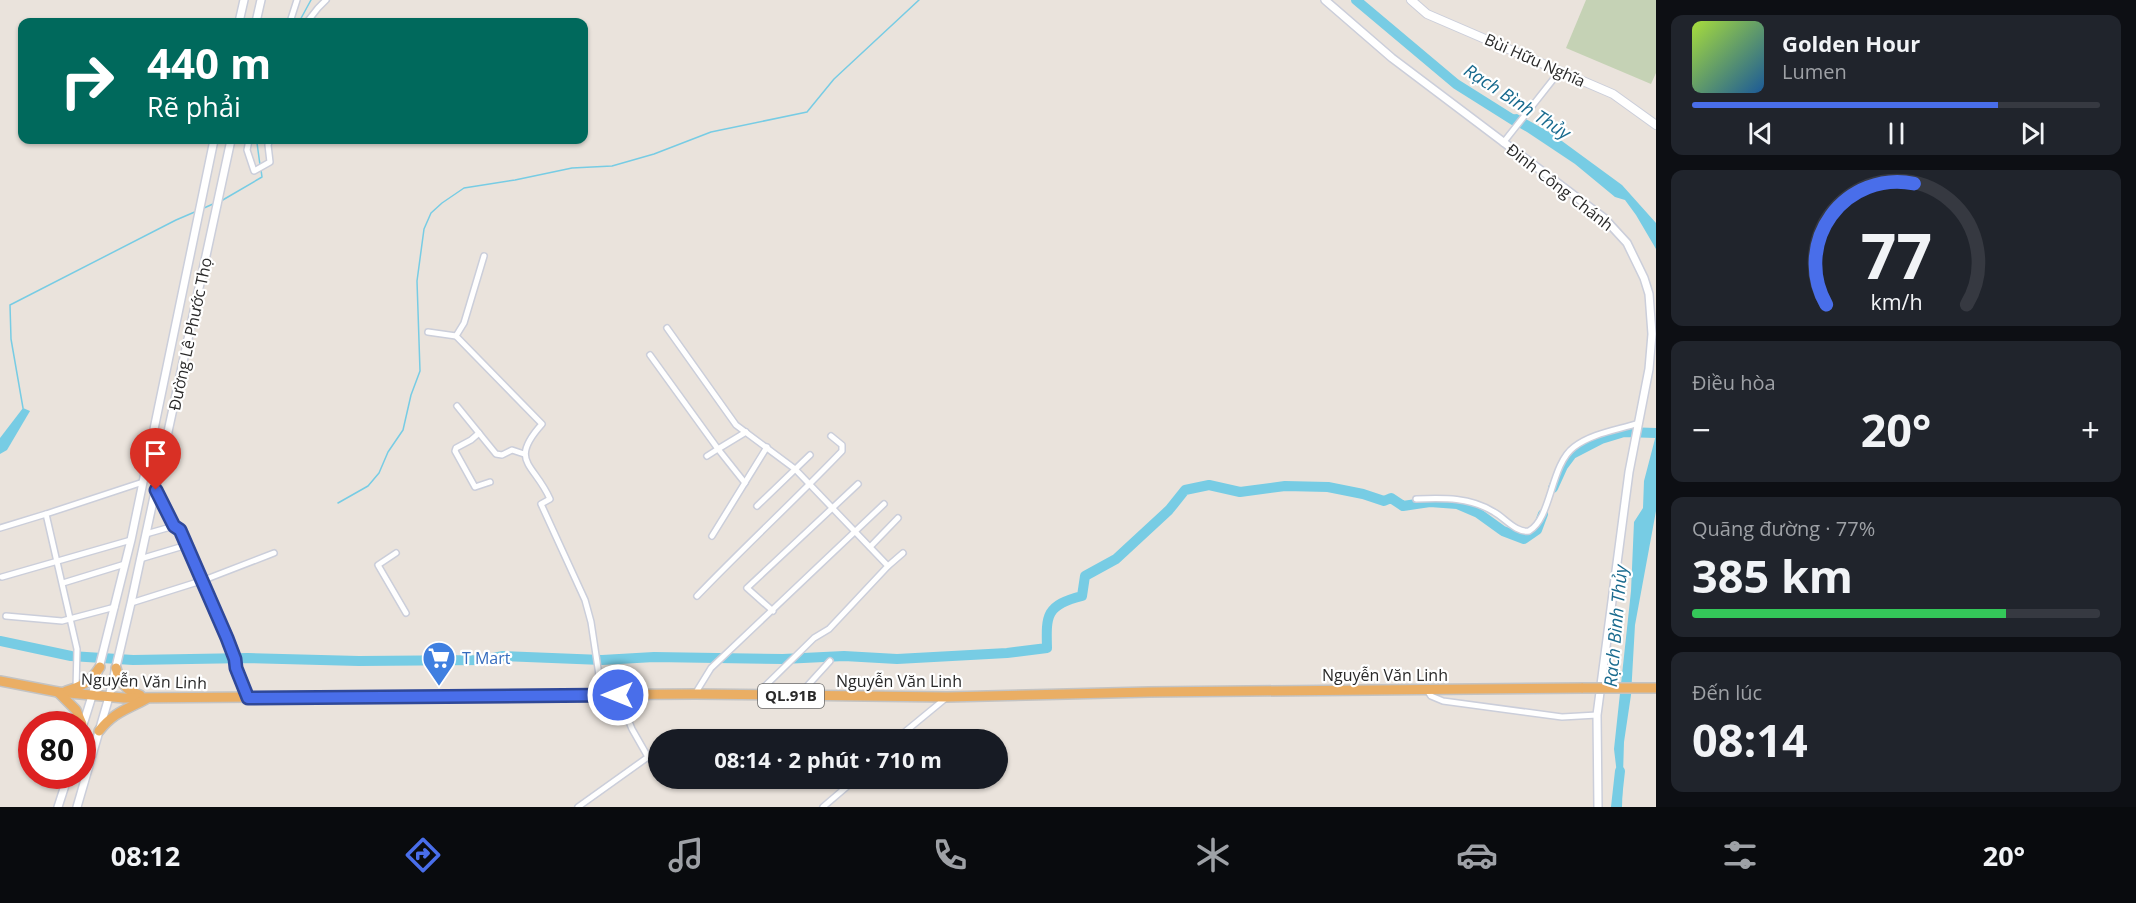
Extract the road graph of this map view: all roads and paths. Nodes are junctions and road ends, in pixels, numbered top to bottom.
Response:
1 (244, 0) edge
2 (261, 0) edge
3 (297, 0) edge
4 (326, 0) edge
5 (1325, 0) edge
6 (1411, 0) edge
7 (240, 18) edge
8 (257, 18) edge
9 (291, 18) edge
10 (310, 18) edge
11 (1559, 72) junction
12 (1656, 125) edge
13 (1503, 143) junction
14 (213, 144) edge
15 (230, 144) edge
16 (248, 144) edge
17 (268, 144) edge
18 (484, 256) dead end
19 (667, 328) dead end
20 (428, 332) dead end
21 (456, 336) junction
22 (650, 356) dead end
23 (458, 406) dead end
24 (1639, 424) junction
25 (746, 432) junction
26 (479, 433) junction
27 (831, 436) dead end
28 (767, 447) junction
29 (718, 449) junction
30 (149, 452) junction
31 (524, 454) junction
32 (810, 455) dead end
33 (163, 456) junction
34 (707, 456) dead end
35 (795, 469) junction
36 (143, 482) junction
37 (489, 482) dead end
38 (745, 483) junction
39 (858, 484) dead end
40 (810, 485) junction
41 (156, 490) junction
42 (1416, 499) dead end
43 (885, 504) dead end
44 (757, 506) dead end
45 (832, 508) junction
46 (46, 514) junction
47 (898, 518) dead end
48 (174, 526) junction
49 (0, 528) edge
50 (856, 532) junction
51 (146, 534) junction
52 (712, 536) dead end
53 (131, 540) junction
54 (187, 545) junction
55 (870, 547) junction
56 (274, 553) dead end
57 (903, 553) dead end
58 (396, 554) dead end
59 (140, 559) junction
60 (58, 561) junction
61 (125, 564) junction
62 (888, 566) junction
63 (2, 577) dead end
64 (204, 580) junction
65 (63, 584) junction
66 (697, 596) dead end
67 (131, 603) junction
68 (115, 606) junction
69 (772, 611) junction
70 (406, 613) dead end
71 (6, 616) dead end
72 (71, 619) junction
73 (830, 660) dead end
74 (100, 667) junction
75 (116, 668) junction
76 (0, 681) edge
77 (1656, 688) edge
78 (1426, 690) junction
79 (76, 691) junction
80 (58, 692) junction
81 (695, 694) junction
82 (602, 695) junction
83 (618, 695) junction
84 (92, 696) junction
85 (755, 696) junction
86 (798, 696) junction
87 (109, 697) junction
88 (947, 697) junction
89 (148, 698) junction
90 (248, 698) junction
91 (76, 711) edge
92 (87, 711) edge
93 (1597, 714) junction
94 (908, 729) edge
95 (99, 731) junction
96 (64, 789) edge
97 (844, 789) edge
98 (585, 805) edge
99 (58, 807) edge
100 (77, 807) edge
101 (578, 807) edge
102 (824, 807) edge
103 (1598, 807) edge

1 - 7 street
2 - 8 street
3 - 9 street
4 - 10 street
5 - 13 street, Đinh Công Chánh
6 - 11 main road, Bùi Hữu Nghĩa
11 - 12 main road, Bùi Hữu Nghĩa
11 - 13 street
13 - 24 street, Đinh Công Chánh
14 - 30 street, Đường Lê Phước Thọ
15 - 33 street, Đường Lê Phước Thọ
16 - 17 street
18 - 21 street
19 - 25 street
20 - 21 street
21 - 31 street
22 - 29 street
23 - 26 street
24 - 42 street
24 - 93 street, Đinh Công Chánh
25 - 28 street
25 - 29 street
26 - 31 street
26 - 37 street
27 - 40 street
28 - 35 street
28 - 38 street
29 - 34 street
29 - 38 street
30 - 33 street
30 - 36 street, Đường Lê Phước Thọ
31 - 82 street
32 - 35 street
33 - 41 street, Đường Lê Phước Thọ
35 - 40 street
35 - 44 street
36 - 46 street
36 - 53 street, Đường Lê Phước Thọ
38 - 52 street
39 - 45 street
40 - 45 street
40 - 66 street
41 - 48 street
41 - 51 street, Đường Lê Phước Thọ
43 - 50 street
45 - 50 street
45 - 69 street
46 - 49 street
46 - 60 street
47 - 55 street
48 - 51 street
48 - 54 street
50 - 55 street
50 - 69 street
51 - 59 street, Đường Lê Phước Thọ
53 - 60 street
53 - 61 street, Đường Lê Phước Thọ
54 - 59 street
54 - 64 street
55 - 62 street
56 - 64 street
57 - 62 street
58 - 70 street
59 - 67 street, Đường Lê Phước Thọ
60 - 63 street
60 - 65 street
61 - 65 street
61 - 68 street, Đường Lê Phước Thọ
62 - 85 street
64 - 67 street
64 - 90 street
65 - 72 street
67 - 75 street, Đường Lê Phước Thọ
68 - 72 street
68 - 74 street, Đường Lê Phước Thọ
69 - 81 street
71 - 72 street
72 - 79 street
73 - 86 street
74 - 79 highway
74 - 84 street, Đường Lê Phước Thọ
75 - 87 street, Đường Lê Phước Thọ
75 - 89 highway
76 - 80 highway, Nguyễn Văn Linh / QL.91B
77 - 78 highway, Nguyễn Văn Linh / QL.91B, bridge
78 - 88 highway, Nguyễn Văn Linh / QL.91B
78 - 93 street
79 - 80 highway, Nguyễn Văn Linh / QL.91B
79 - 84 highway, Nguyễn Văn Linh / QL.91B
80 - 91 highway
81 - 83 highway, Nguyễn Văn Linh / QL.91B
81 - 85 highway, Nguyễn Văn Linh / QL.91B
82 - 83 highway, Nguyễn Văn Linh / QL.91B
82 - 90 highway, Nguyễn Văn Linh / QL.91B
83 - 98 street
84 - 87 highway, Nguyễn Văn Linh / QL.91B
84 - 92 street, Đường Lê Phước Thọ
85 - 86 highway, Nguyễn Văn Linh / QL.91B
86 - 88 highway, Nguyễn Văn Linh / QL.91B
87 - 89 highway, Nguyễn Văn Linh / QL.91B
87 - 95 street, Đường Lê Phước Thọ
88 - 94 street
89 - 90 highway, Nguyễn Văn Linh / QL.91B
89 - 95 highway
93 - 103 street, Đinh Công Chánh
95 - 100 street, Đường Lê Phước Thọ
96 - 99 street
97 - 102 street
98 - 101 street

